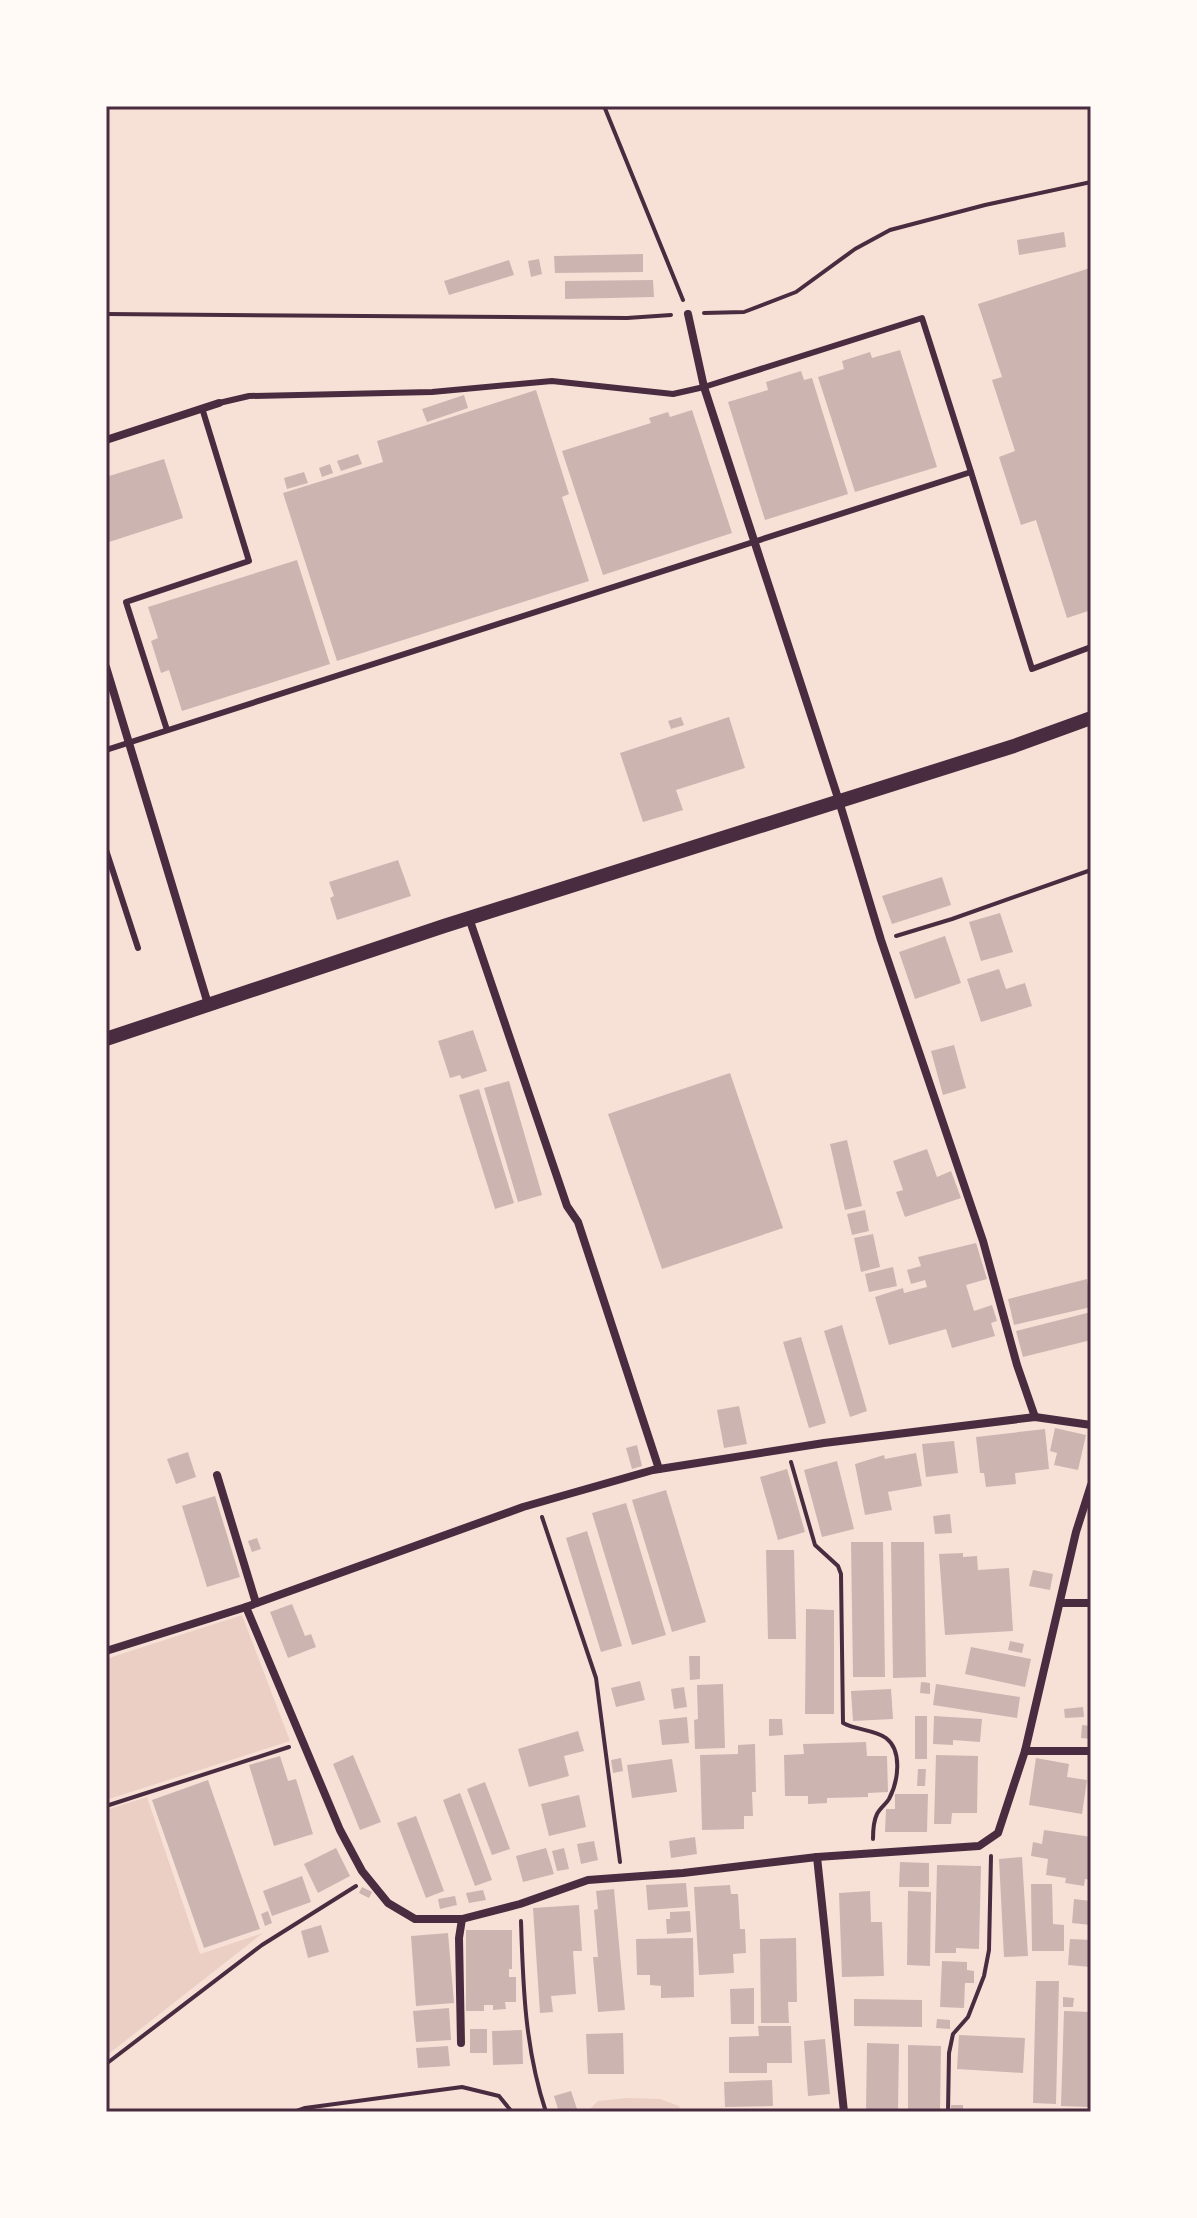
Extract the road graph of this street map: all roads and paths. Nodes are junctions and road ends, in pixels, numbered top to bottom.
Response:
1 (604, 106) edge
2 (1091, 182) edge
3 (106, 314) edge
4 (688, 314) junction
5 (704, 387) junction
6 (219, 403) joint
7 (202, 408) junction
8 (106, 440) edge
9 (971, 472) junction
10 (755, 542) junction
11 (1091, 647) edge
12 (106, 667) edge
13 (1091, 718) edge
14 (167, 730) junction
15 (129, 742) junction
16 (106, 750) edge
17 (839, 801) junction
18 (106, 850) edge
19 (1091, 870) edge
20 (469, 918) junction
21 (881, 940) junction
22 (138, 948) dead end
23 (208, 1004) junction
24 (106, 1039) edge
25 (1035, 1417) junction
26 (1091, 1425) edge
27 (787, 1448) junction
28 (659, 1469) junction
29 (217, 1475) dead end
30 (1091, 1485) edge
31 (537, 1504) junction
32 (256, 1603) junction
33 (1060, 1603) junction
34 (1091, 1603) edge
35 (246, 1607) junction
36 (106, 1651) edge
37 (303, 1743) junction
38 (1025, 1751) junction
39 (1091, 1751) edge
40 (106, 1806) edge
41 (992, 1838) junction
42 (872, 1853) junction
43 (817, 1857) junction
44 (621, 1877) junction
45 (368, 1879) junction
46 (520, 1904) junction
47 (462, 1919) junction
48 (461, 2043) dead end
49 (106, 2064) edge
50 (294, 2112) edge
51 (512, 2112) edge
52 (546, 2112) edge
53 (844, 2112) edge
54 (948, 2112) edge

1 - 4 path
2 - 4 path
3 - 4 path
4 - 5 street
5 - 6 lane
5 - 9 lane
5 - 10 street
6 - 7 street
7 - 8 street
7 - 14 lane
9 - 10 lane
9 - 11 lane
10 - 14 lane
10 - 17 street
12 - 15 street
13 - 17 street
14 - 15 lane
15 - 16 lane
15 - 23 street
17 - 20 street
17 - 21 street
18 - 22 lane
19 - 21 path
20 - 23 street
20 - 28 street
21 - 25 street
23 - 24 street
25 - 26 street
25 - 27 street
27 - 28 street
27 - 42 path
28 - 31 street
29 - 32 street
30 - 33 street
31 - 32 street
31 - 44 path
32 - 35 street
33 - 34 street
33 - 38 street
35 - 36 street
35 - 37 street
37 - 40 path
37 - 45 street
38 - 39 street
38 - 41 street
41 - 42 street
41 - 54 path
42 - 43 street
43 - 44 street
43 - 53 street
44 - 46 street
45 - 47 street
45 - 49 path
46 - 47 street
46 - 52 path
47 - 48 street
50 - 51 path

